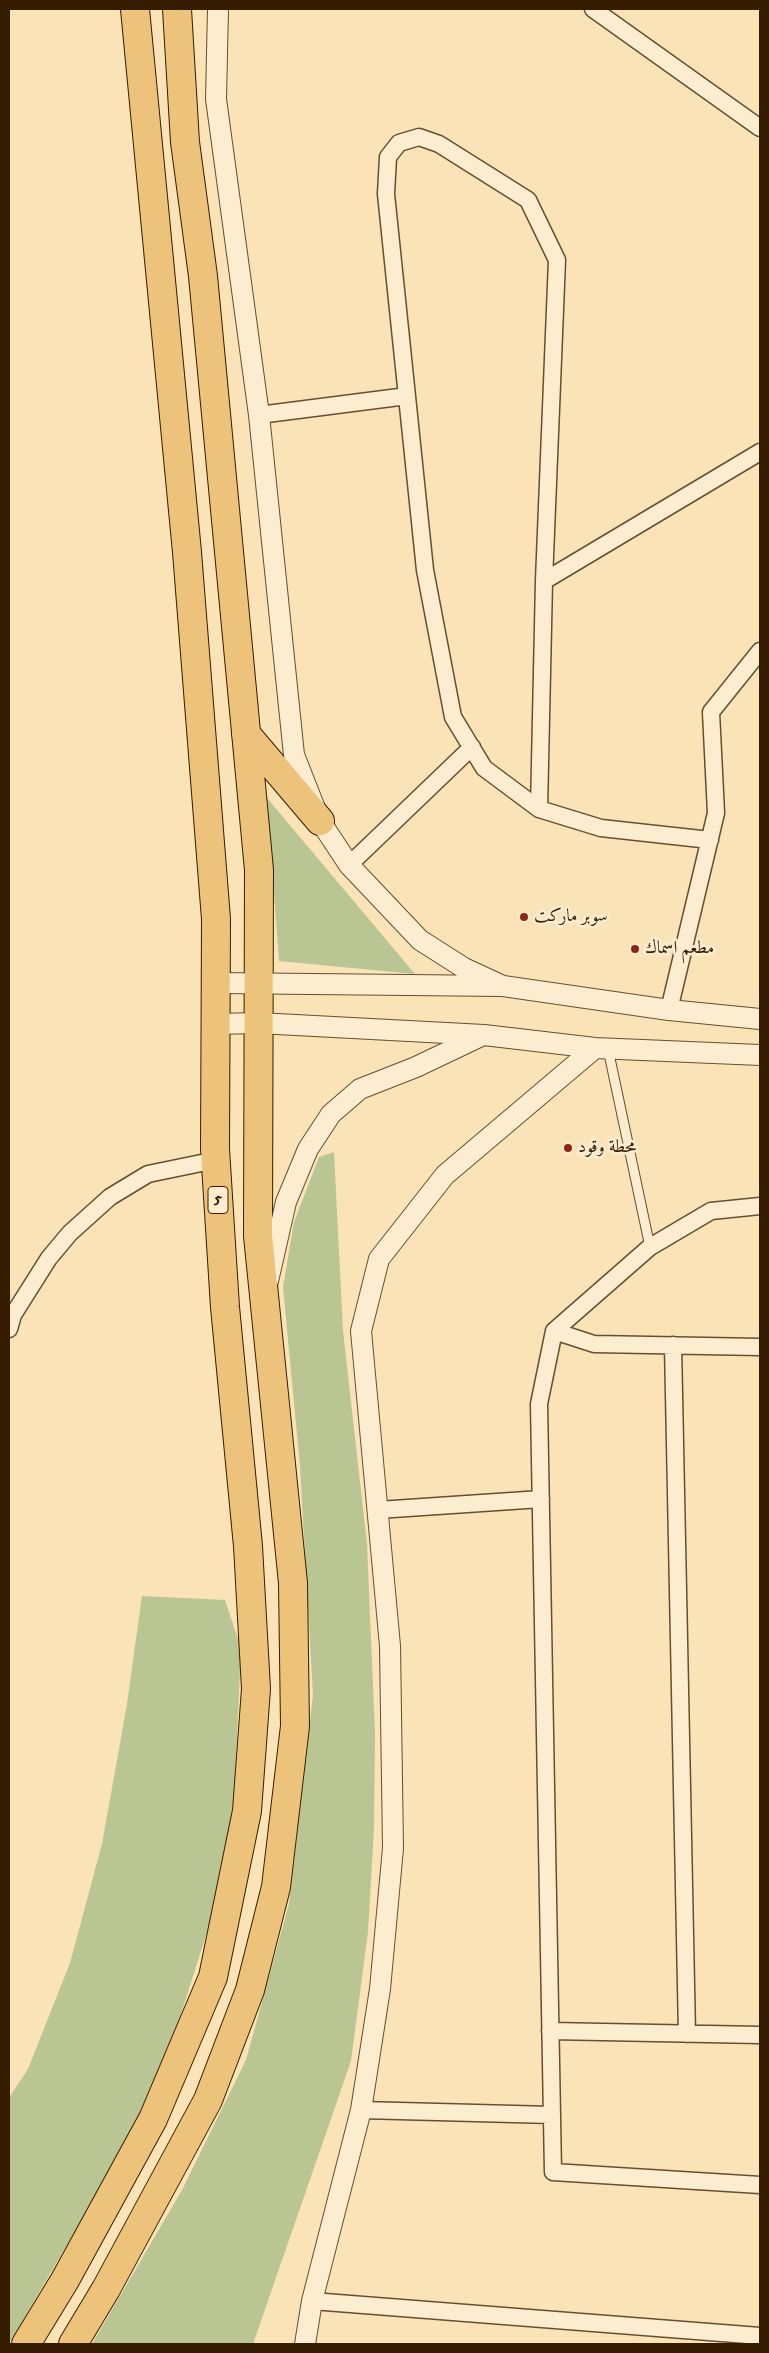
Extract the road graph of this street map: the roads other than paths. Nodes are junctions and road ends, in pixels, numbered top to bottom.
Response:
1 (134, 9) edge
2 (177, 9) edge
3 (218, 9) edge
4 (593, 9) edge
5 (614, 15) edge
6 (760, 128) edge
7 (407, 396) junction
8 (259, 415) junction
9 (760, 452) edge
10 (544, 581) junction
11 (760, 651) edge
12 (246, 734) junction
13 (472, 747) junction
14 (539, 809) junction
15 (320, 821) junction
16 (710, 840) junction
17 (349, 865) junction
18 (216, 983) junction
19 (258, 985) junction
20 (503, 986) junction
21 (669, 1010) junction
22 (760, 1019) edge
23 (258, 1023) junction
24 (216, 1024) junction
25 (484, 1035) junction
26 (602, 1048) junction
27 (760, 1055) edge
28 (216, 1160) junction
29 (760, 1206) edge
30 (650, 1247) junction
31 (264, 1298) junction
32 (9, 1329) edge
33 (554, 1331) junction
34 (673, 1345) junction
35 (760, 1346) edge
36 (540, 1499) junction
37 (378, 1510) junction
38 (550, 2031) junction
39 (687, 2034) junction
40 (760, 2035) edge
41 (361, 2110) junction
42 (552, 2115) junction
43 (760, 2185) edge
44 (312, 2301) junction
45 (760, 2336) edge
46 (26, 2344) edge
47 (73, 2344) edge
48 (305, 2344) edge

1 - 18 highway, 5
2 - 12 highway
3 - 8 street
4 - 5 street
5 - 6 street
7 - 8 street
7 - 10 street
7 - 13 street
8 - 15 street
9 - 10 street
10 - 14 street
11 - 16 street
12 - 15 highway
12 - 19 highway
13 - 14 street
13 - 17 street
14 - 16 street
15 - 17 street
16 - 21 street
17 - 20 street
18 - 19 street
18 - 24 highway, 5
19 - 20 street
19 - 23 highway
20 - 21 street
21 - 22 street
23 - 24 street
23 - 25 street
23 - 31 highway
24 - 28 highway, 5
25 - 26 street
25 - 31 street
26 - 27 street
26 - 30 lane
26 - 37 street
28 - 32 street
28 - 46 highway, 5
29 - 30 street
30 - 33 street
31 - 47 highway
33 - 34 street
33 - 36 street
34 - 35 street
34 - 39 street
36 - 37 street
36 - 38 street
37 - 41 street
38 - 39 street
38 - 42 street
39 - 40 street
41 - 42 street
41 - 44 street
42 - 43 street
44 - 45 street
44 - 48 street

